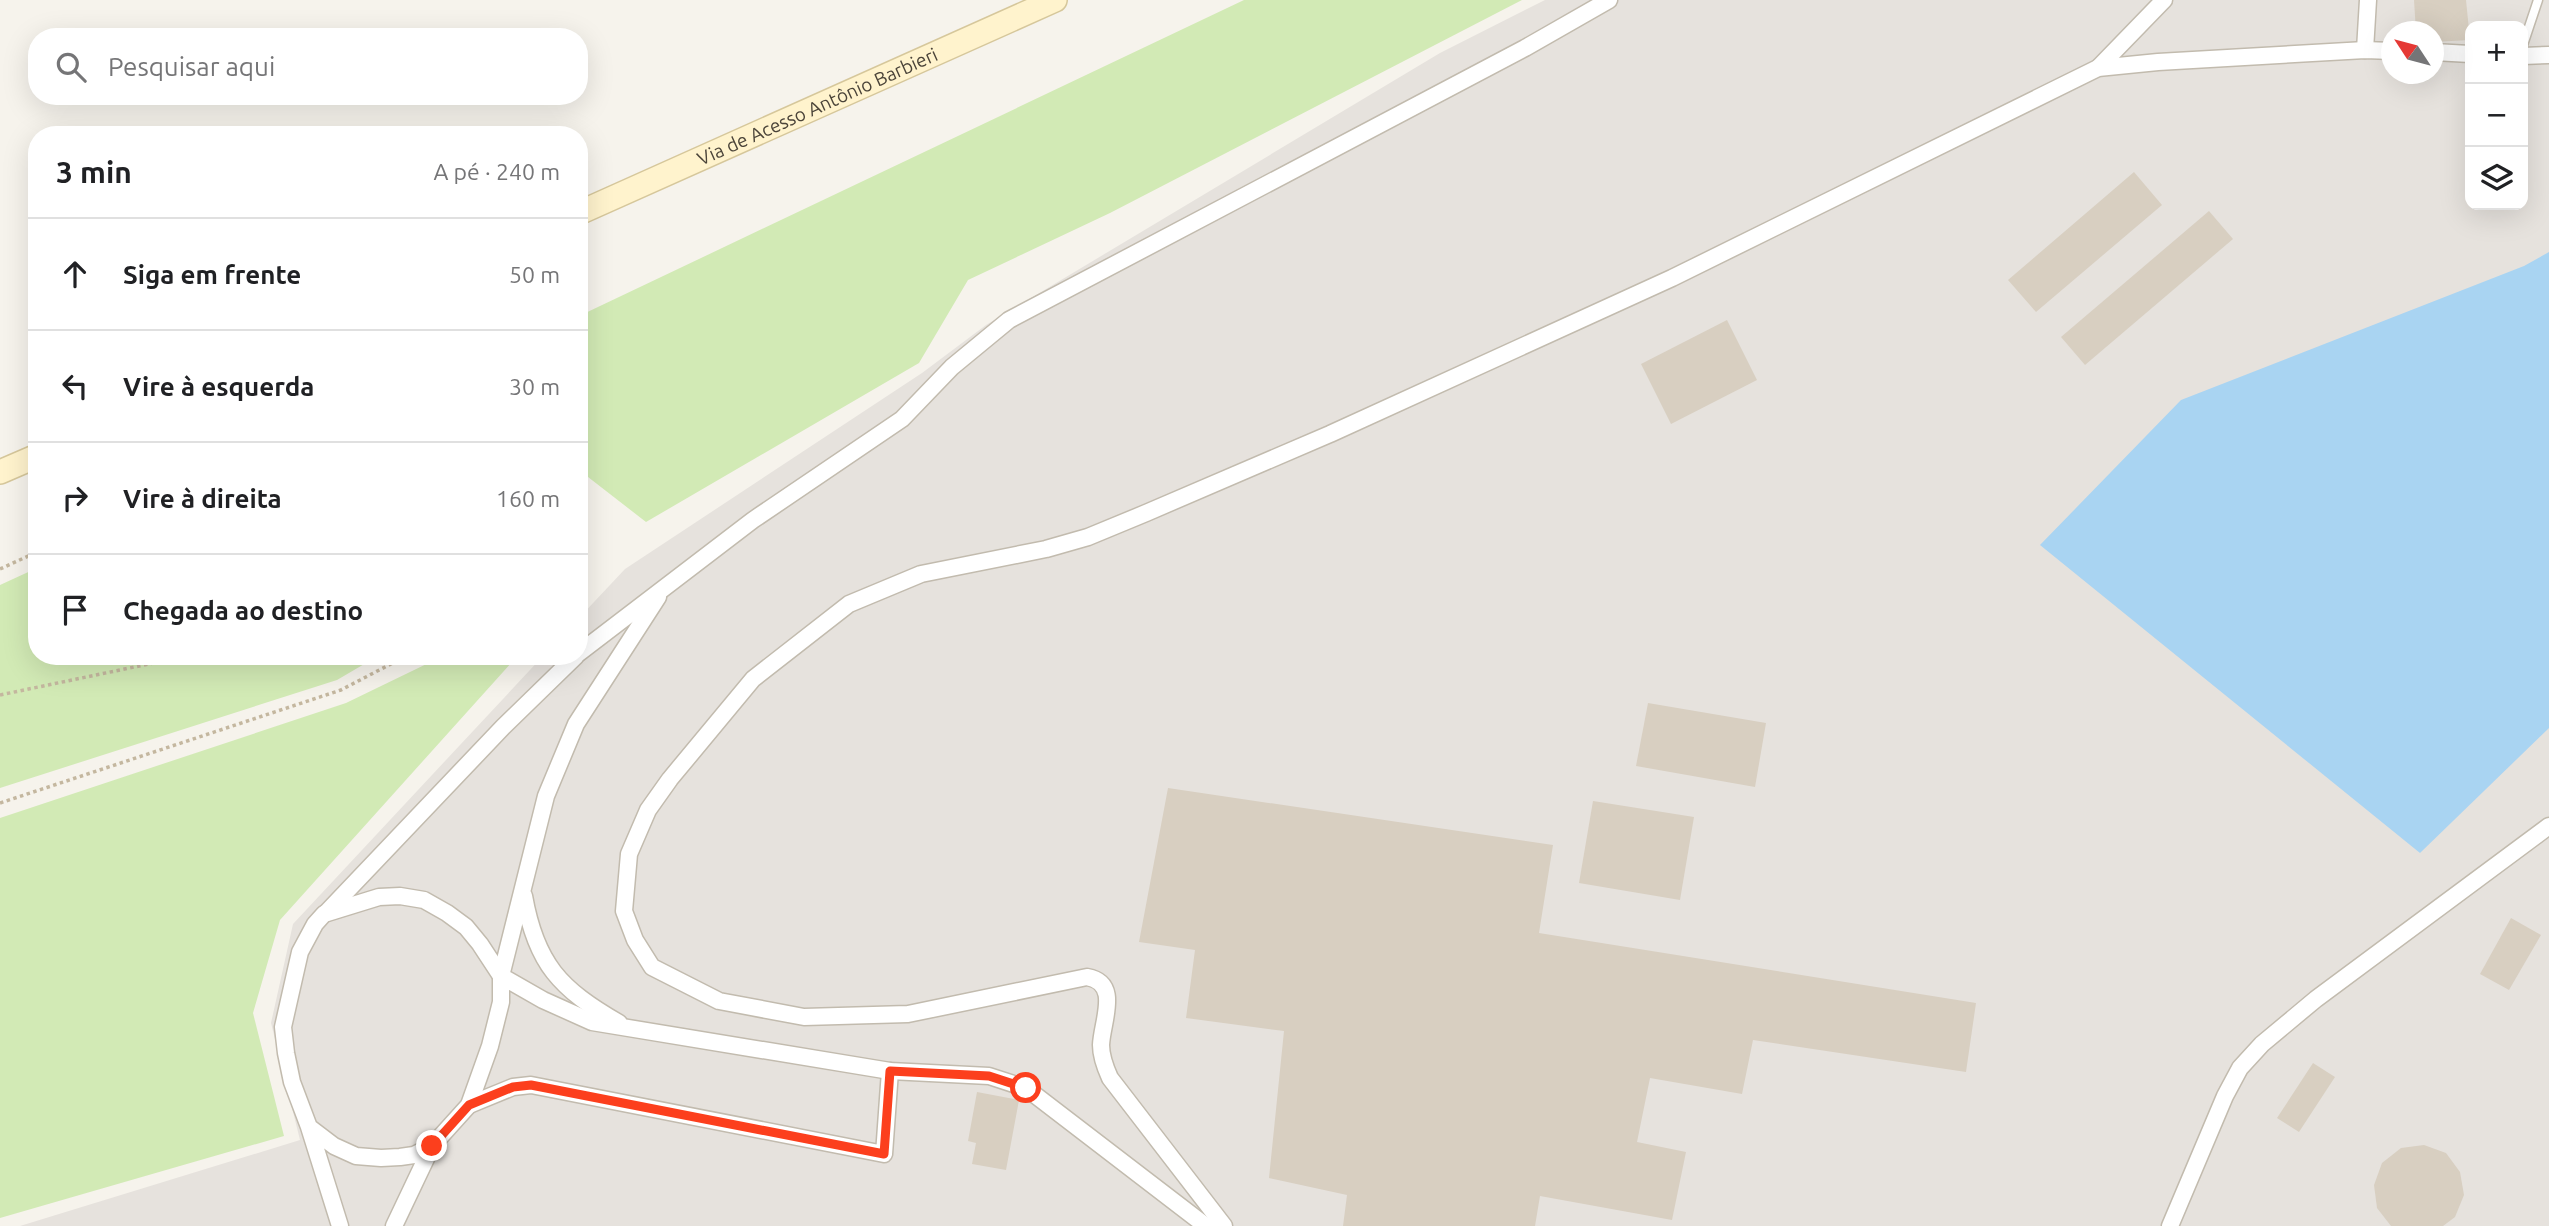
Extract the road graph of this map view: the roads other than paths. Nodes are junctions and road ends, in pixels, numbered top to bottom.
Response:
1 (1055, 0) edge
2 (1609, 0) edge
3 (2164, 0) edge
4 (2368, 0) edge
5 (2538, 0) edge
6 (2528, 30) edge
7 (2365, 50) junction
8 (2381, 51) edge
9 (2444, 53) edge
10 (2465, 54) edge
11 (2549, 55) edge
12 (2528, 56) edge
13 (2098, 68) junction
14 (588, 209) edge
15 (28, 460) edge
16 (0, 472) edge
17 (665, 586) junction
18 (588, 646) edge
19 (567, 665) edge
20 (2549, 826) edge
21 (522, 889) junction
22 (324, 914) junction
23 (501, 976) junction
24 (627, 1028) junction
25 (890, 1071) junction
26 (469, 1105) junction
27 (309, 1127) junction
28 (432, 1146) junction
29 (340, 1226) edge
30 (394, 1226) edge
31 (1206, 1226) edge
32 (1224, 1226) edge
33 (2170, 1226) edge

1 - 14 main road, Via de Acesso Antônio Barbieri
2 - 17 street
3 - 13 street
4 - 7 street
5 - 6 lane
7 - 8 street
7 - 13 street
9 - 10 street
11 - 12 street
13 - 32 street
15 - 16 main road
17 - 18 street
17 - 21 street
19 - 22 street
20 - 33 street
21 - 23 street
21 - 24 street
22 - 23 street
22 - 27 street
23 - 24 street
23 - 26 street
24 - 25 street
25 - 26 street
25 - 31 street
26 - 28 street
27 - 28 street
27 - 29 street
28 - 30 street

